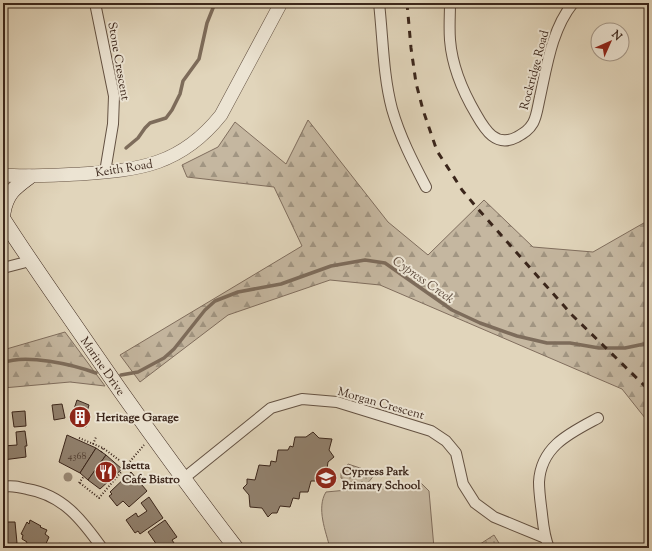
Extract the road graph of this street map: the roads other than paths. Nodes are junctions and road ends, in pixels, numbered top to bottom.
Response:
1 (95, 3) edge
2 (281, 3) edge
3 (379, 3) edge
4 (450, 3) edge
5 (573, 3) edge
6 (105, 172) junction
7 (3, 175) edge
8 (29, 177) junction
9 (426, 187) dead end
10 (3, 213) edge
11 (3, 219) edge
12 (30, 260) junction
13 (3, 268) edge
14 (598, 418) dead end
15 (184, 478) junction
16 (3, 487) edge
17 (545, 538) junction
18 (102, 548) edge
19 (236, 548) edge
20 (549, 548) edge

1 - 6 street, Stone Crescent
2 - 6 street, Keith Road
3 - 9 street
4 - 5 street, Rockridge Road
6 - 8 street, Keith Road
7 - 8 street, Keith Road
8 - 10 main road
11 - 12 main road, Marine Drive
12 - 13 street
12 - 15 main road, Marine Drive
14 - 17 street
15 - 17 street, Morgan Crescent
15 - 19 main road, Marine Drive
16 - 18 street
17 - 20 street

